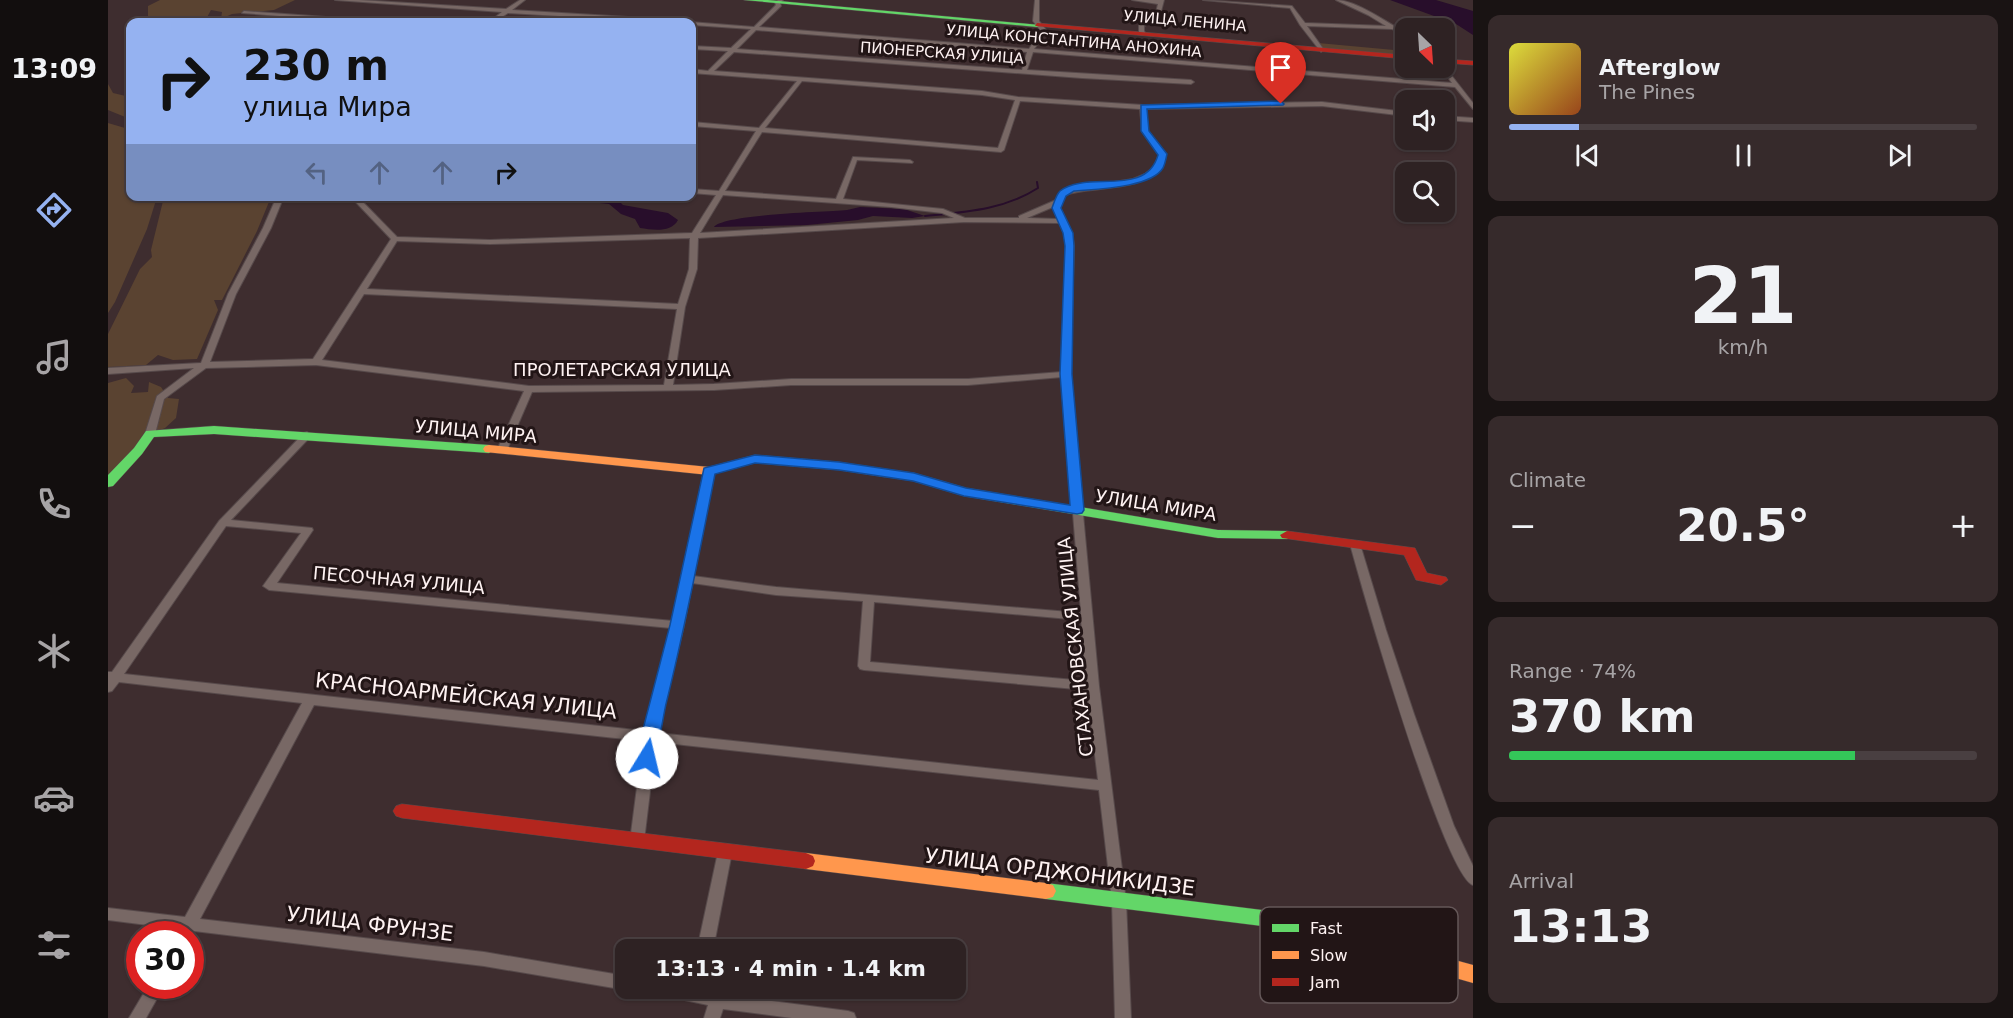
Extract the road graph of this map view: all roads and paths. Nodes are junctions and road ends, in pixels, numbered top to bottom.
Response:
1 (337, 0) edge
2 (523, 0) edge
3 (747, 0) edge
4 (1036, 0) edge
5 (1134, 0) edge
6 (1205, 0) edge
7 (1338, 0) edge
8 (779, 1) edge
9 (1162, 2) edge
10 (244, 12) dead end
11 (507, 12) junction
12 (318, 18) edge
13 (497, 18) edge
14 (610, 18) edge
15 (696, 23) edge
16 (1302, 24) junction
17 (1039, 25) junction
18 (755, 28) junction
19 (1393, 28) joint
20 (1144, 33) junction
21 (696, 47) edge
22 (1032, 49) junction
23 (732, 50) junction
24 (1321, 50) junction
25 (1395, 56) edge
26 (1455, 62) edge
27 (1473, 63) edge
28 (696, 71) edge
29 (1024, 71) junction
30 (709, 73) junction
31 (1450, 78) edge
32 (800, 80) junction
33 (1191, 82) dead end
34 (1455, 85) junction
35 (1018, 99) junction
36 (1143, 107) junction
37 (1473, 107) edge
38 (1395, 113) edge
39 (1455, 119) edge
40 (1473, 120) edge
41 (696, 124) edge
42 (761, 129) junction
43 (910, 162) dead end
44 (696, 191) edge
45 (721, 193) junction
46 (839, 200) junction
47 (279, 201) edge
48 (358, 201) edge
49 (1060, 201) junction
50 (964, 220) junction
51 (1011, 221) junction
52 (1063, 221) junction
53 (694, 236) junction
54 (394, 239) junction
55 (362, 291) junction
56 (681, 307) junction
57 (316, 362) junction
58 (204, 364) junction
59 (108, 370) edge
60 (1066, 374) junction
61 (668, 387) junction
62 (529, 389) junction
63 (150, 434) junction
64 (307, 435) junction
65 (502, 450) junction
66 (709, 471) junction
67 (108, 483) edge
68 (1077, 510) junction
69 (223, 523) junction
70 (1355, 544) junction
71 (688, 579) junction
72 (1440, 580) dead end
73 (869, 600) junction
74 (1087, 617) junction
75 (678, 625) junction
76 (110, 680) edge
77 (1093, 686) junction
78 (310, 700) junction
79 (650, 737) junction
80 (1106, 786) junction
81 (402, 811) dead end
82 (637, 841) junction
83 (725, 852) junction
84 (1473, 879) edge
85 (1119, 902) junction
86 (108, 914) edge
87 (1260, 918) edge
88 (143, 921) edge
89 (192, 921) edge
90 (204, 932) edge
91 (707, 939) edge
92 (1458, 970) edge
93 (1473, 974) edge
94 (615, 981) edge
95 (148, 999) edge
96 (713, 999) edge
97 (717, 1001) junction
98 (137, 1018) edge
99 (712, 1018) edge
100 (848, 1018) edge
101 (1123, 1018) edge

1 - 11 street
2 - 11 street
3 - 8 street, УЛИЦА ЛЕНИНА
4 - 17 street
5 - 9 street
6 - 16 street
7 - 19 street
8 - 17 street, УЛИЦА ЛЕНИНА
8 - 18 street
9 - 20 street
10 - 12 street
11 - 13 street
11 - 14 street
15 - 18 street, УЛИЦА КОНСТАНТИНА АНОХИНА
16 - 19 street
16 - 24 street
17 - 20 street, УЛИЦА ЛЕНИНА
17 - 22 street
18 - 22 street, УЛИЦА КОНСТАНТИНА АНОХИНА
18 - 23 street
20 - 24 street, УЛИЦА ЛЕНИНА
21 - 23 street, ПИОНЕРСКАЯ УЛИЦА
22 - 29 street
22 - 34 street, УЛИЦА КОНСТАНТИНА АНОХИНА
23 - 29 street, ПИОНЕРСКАЯ УЛИЦА
23 - 30 street
24 - 25 street, УЛИЦА ЛЕНИНА
26 - 27 street
28 - 30 street
29 - 33 street, ПИОНЕРСКАЯ УЛИЦА
30 - 32 street
31 - 34 street
32 - 35 street
32 - 42 street
34 - 37 street
35 - 36 street
35 - 42 street
36 - 38 street
36 - 49 street
39 - 40 street
41 - 42 street
42 - 45 street
43 - 46 street
44 - 45 street
45 - 46 street
45 - 53 street
46 - 50 street
47 - 58 street
48 - 54 street
49 - 51 street
49 - 52 street, СТАХАНОВСКАЯ УЛИЦА
50 - 51 street
50 - 53 street
51 - 52 street
52 - 60 street, СТАХАНОВСКАЯ УЛИЦА
53 - 54 street
53 - 56 street
54 - 55 street
55 - 56 street
55 - 57 street
56 - 61 street
57 - 58 street, ПРОЛЕТАРСКАЯ УЛИЦА
57 - 62 street, ПРОЛЕТАРСКАЯ УЛИЦА
58 - 59 street, ПРОЛЕТАРСКАЯ УЛИЦА
58 - 63 street
60 - 61 street, ПРОЛЕТАРСКАЯ УЛИЦА
60 - 68 street, СТАХАНОВСКАЯ УЛИЦА
61 - 62 street, ПРОЛЕТАРСКАЯ УЛИЦА
62 - 65 street
63 - 64 street, УЛИЦА МИРА
63 - 67 street
64 - 65 street, УЛИЦА МИРА
64 - 69 street
65 - 66 street, УЛИЦА МИРА
66 - 68 street, УЛИЦА МИРА
66 - 71 street
68 - 70 street, УЛИЦА МИРА
68 - 74 street, СТАХАНОВСКАЯ УЛИЦА
69 - 75 street, ПЕСОЧНАЯ УЛИЦА
69 - 76 street
70 - 72 street, УЛИЦА МИРА
70 - 84 street
71 - 73 street
71 - 75 street
73 - 74 street
73 - 77 street
74 - 77 street, СТАХАНОВСКАЯ УЛИЦА
75 - 79 street
76 - 78 street, КРАСНОАРМЕЙСКАЯ УЛИЦА
77 - 80 street, СТАХАНОВСКАЯ УЛИЦА
78 - 79 street, КРАСНОАРМЕЙСКАЯ УЛИЦА
78 - 89 street
79 - 80 street, КРАСНОАРМЕЙСКАЯ УЛИЦА
79 - 82 street
80 - 85 street, СТАХАНОВСКАЯ УЛИЦА
81 - 82 street, УЛИЦА ОРДЖОНИКИДЗЕ
82 - 83 street, УЛИЦА ОРДЖОНИКИДЗЕ
83 - 85 street, УЛИЦА ОРДЖОНИКИДЗЕ
83 - 91 street
85 - 87 street, УЛИЦА ОРДЖОНИКИДЗЕ
85 - 101 street, СТАХАНОВСКАЯ УЛИЦА
86 - 88 street, УЛИЦА ФРУНЗЕ
90 - 94 street, УЛИЦА ФРУНЗЕ
92 - 93 street, УЛИЦА ОРДЖОНИКИДЗЕ
95 - 98 street
96 - 97 street
97 - 99 street
97 - 100 street

